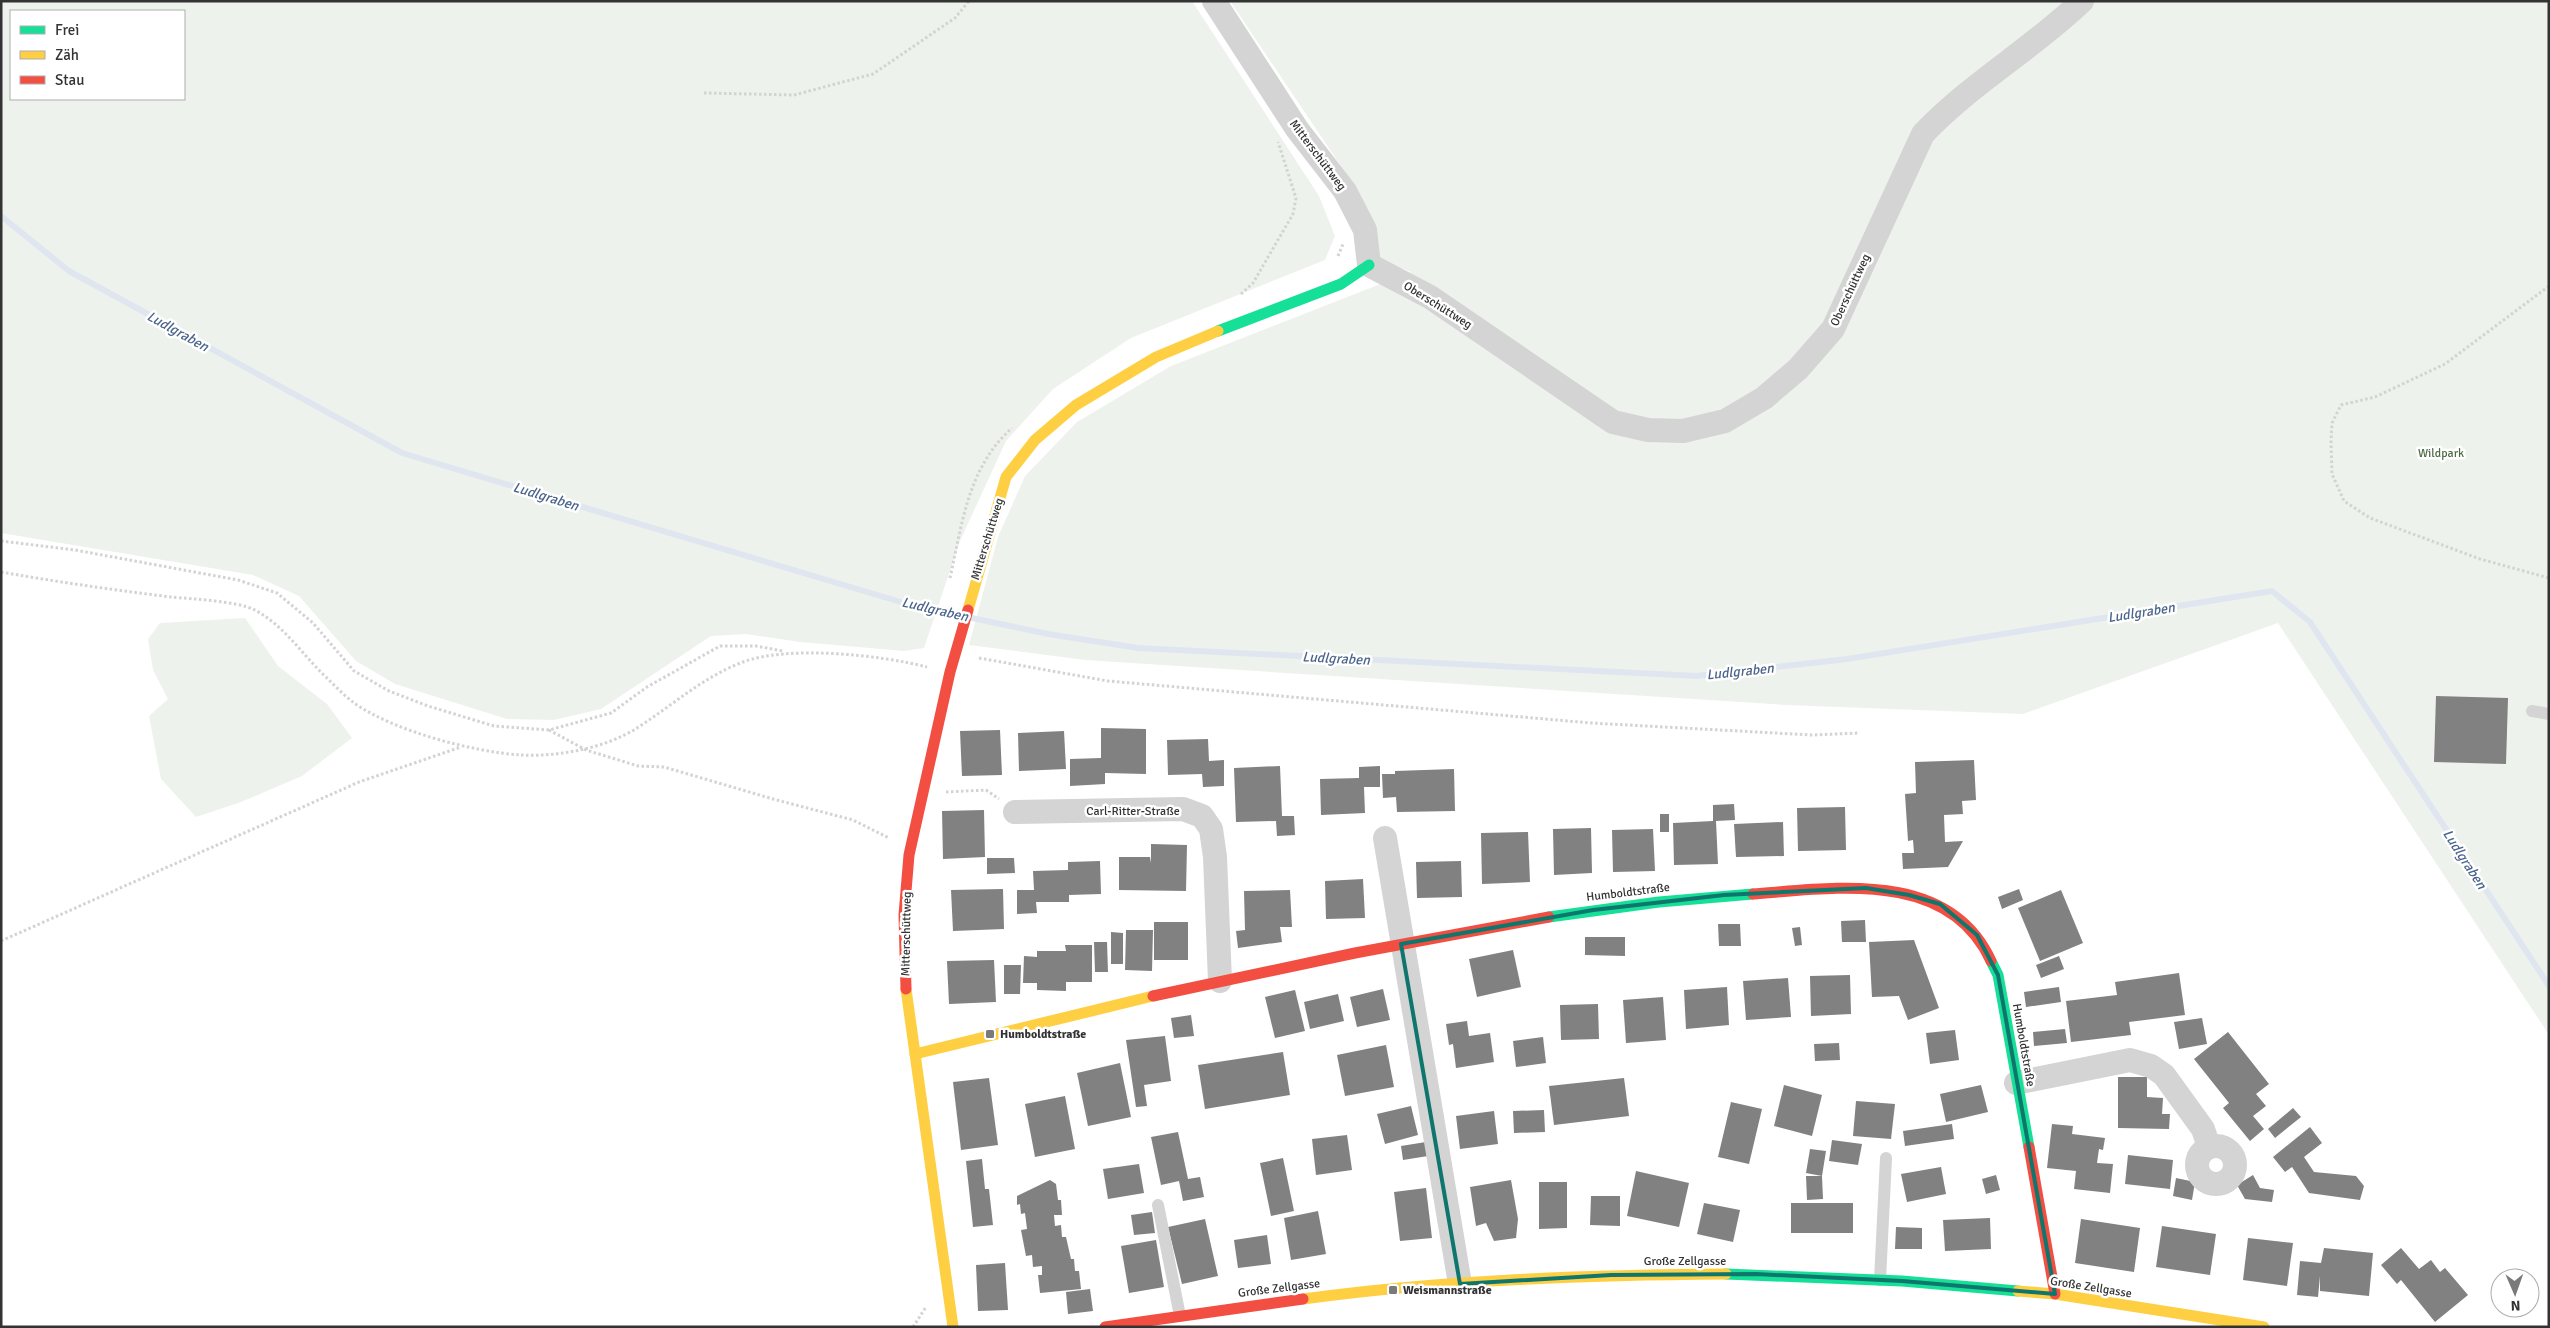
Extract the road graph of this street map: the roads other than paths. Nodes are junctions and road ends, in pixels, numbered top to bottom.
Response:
1 (1214, 1) edge
2 (2082, 1) edge
3 (1369, 264) junction
4 (2532, 711) dead end
5 (2549, 714) edge
6 (1015, 812) road end
7 (1385, 838) dead end
8 (1401, 944) junction
9 (1220, 980) junction
10 (915, 1054) junction
11 (2016, 1083) junction
12 (2209, 1146) dead end
13 (1886, 1158) dead end
14 (1158, 1205) dead end
15 (1880, 1280) junction
16 (1460, 1284) junction
17 (2055, 1294) junction
18 (1180, 1316) junction
19 (954, 1327) edge
20 (1105, 1327) edge
21 (2264, 1327) edge

1 - 3 street, Mitterschüttweg
2 - 3 street, Oberschüttweg
3 - 10 street, Mitterschüttweg
4 - 5 lane
6 - 9 street, Carl-Ritter-Straße
7 - 8 street
8 - 9 street, Humboldtstraße
8 - 11 street, Humboldtstraße
8 - 16 street
9 - 10 street, Humboldtstraße
10 - 19 street, Mitterschüttweg
11 - 12 street
11 - 17 street, Humboldtstraße
13 - 15 lane
14 - 18 lane
15 - 16 street, Große Zellgasse
15 - 17 street, Große Zellgasse
16 - 18 street, Große Zellgasse
17 - 21 street, Große Zellgasse
18 - 20 street, Große Zellgasse

